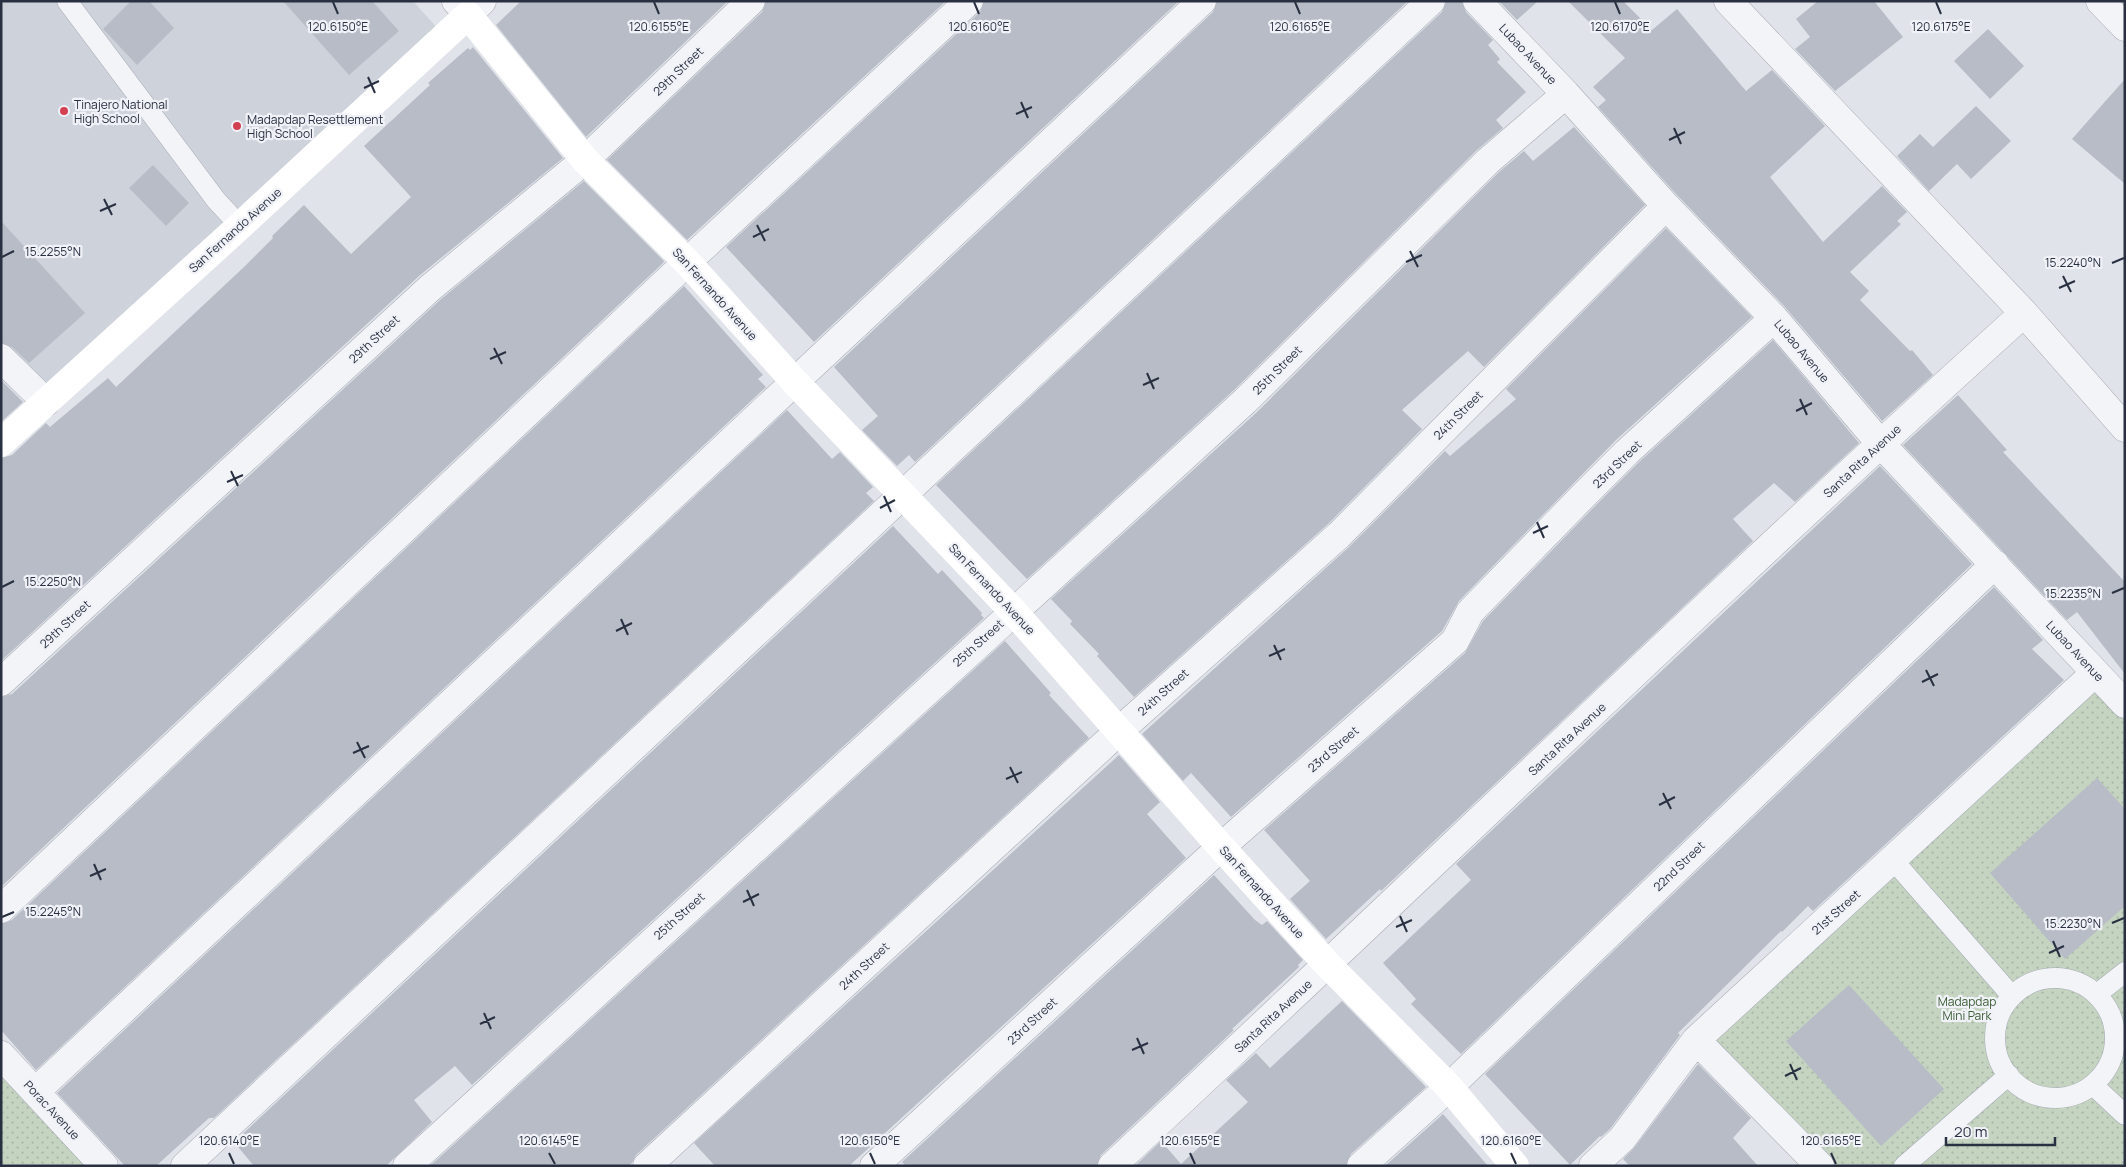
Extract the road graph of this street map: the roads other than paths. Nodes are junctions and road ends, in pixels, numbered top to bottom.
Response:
1 (67, 1) edge
2 (751, 1) edge
3 (969, 1) edge
4 (1202, 1) edge
5 (1431, 1) edge
6 (1478, 1) edge
7 (1728, 1) edge
8 (2100, 1) edge
9 (469, 6) edge
10 (2125, 27) edge
11 (1566, 94) junction
12 (585, 160) junction
13 (1666, 206) junction
14 (240, 226) junction
15 (688, 262) junction
16 (2024, 313) junction
17 (1774, 318) junction
18 (1, 358) edge
19 (794, 381) junction
20 (46, 402) junction
21 (2125, 428) edge
22 (1, 443) edge
23 (1880, 444) junction
24 (903, 493) junction
25 (1995, 564) junction
26 (1013, 611) junction
27 (2095, 673) junction
28 (1, 682) edge
29 (2125, 704) edge
30 (1120, 731) junction
31 (1221, 847) junction
32 (1892, 860) junction
33 (1, 908) edge
34 (1328, 965) junction
35 (2125, 972) edge
36 (2097, 994) junction
37 (2011, 995) junction
38 (1696, 1040) junction
39 (1, 1055) edge
40 (2009, 1074) junction
41 (2094, 1086) junction
42 (1449, 1087) junction
43 (35, 1092) junction
44 (2125, 1115) edge
45 (1817, 1164) edge
46 (104, 1166) edge
47 (185, 1166) edge
48 (407, 1166) edge
49 (647, 1166) edge
50 (874, 1166) edge
51 (1112, 1166) edge
52 (1361, 1166) edge
53 (1516, 1166) edge
54 (1593, 1166) edge
55 (1904, 1166) edge

1 - 14 lane
2 - 12 street, 29th Street
3 - 15 street
4 - 19 street
5 - 24 street
6 - 11 street, Lubao Avenue
7 - 16 street
8 - 10 street
9 - 12 main road, San Fernando Avenue
9 - 14 main road, San Fernando Avenue
11 - 13 street, Lubao Avenue
11 - 26 street, 25th Street
12 - 15 main road, San Fernando Avenue
12 - 28 street, 29th Street
13 - 17 street, Lubao Avenue
13 - 30 street, 24th Street
14 - 20 main road, San Fernando Avenue
15 - 19 main road, San Fernando Avenue
15 - 33 street
16 - 21 street
16 - 23 street, Santa Rita Avenue
17 - 23 street, Lubao Avenue
17 - 31 street, 23rd Street
18 - 20 street
19 - 24 main road, San Fernando Avenue
19 - 43 street
20 - 22 main road, San Fernando Avenue
23 - 25 street, Lubao Avenue
23 - 34 street, Santa Rita Avenue
24 - 26 main road, San Fernando Avenue
24 - 47 street
25 - 27 street, Lubao Avenue
25 - 42 street, 22nd Street
26 - 30 main road, San Fernando Avenue
26 - 48 street, 25th Street
27 - 29 street, Lubao Avenue
27 - 32 street, 21st Street
30 - 31 main road, San Fernando Avenue
30 - 49 street, 24th Street
31 - 34 main road, San Fernando Avenue
31 - 50 street, 23rd Street
32 - 37 lane
32 - 38 street, 21st Street
34 - 42 main road, San Fernando Avenue
34 - 51 street, Santa Rita Avenue
35 - 36 lane
36 - 37 lane
36 - 41 lane
37 - 40 lane
38 - 45 street
38 - 54 street, 21st Street
39 - 43 street, Porac Avenue
40 - 41 lane
40 - 55 lane
41 - 44 lane
42 - 52 street, 22nd Street
42 - 53 main road, San Fernando Avenue
43 - 46 street, Porac Avenue

